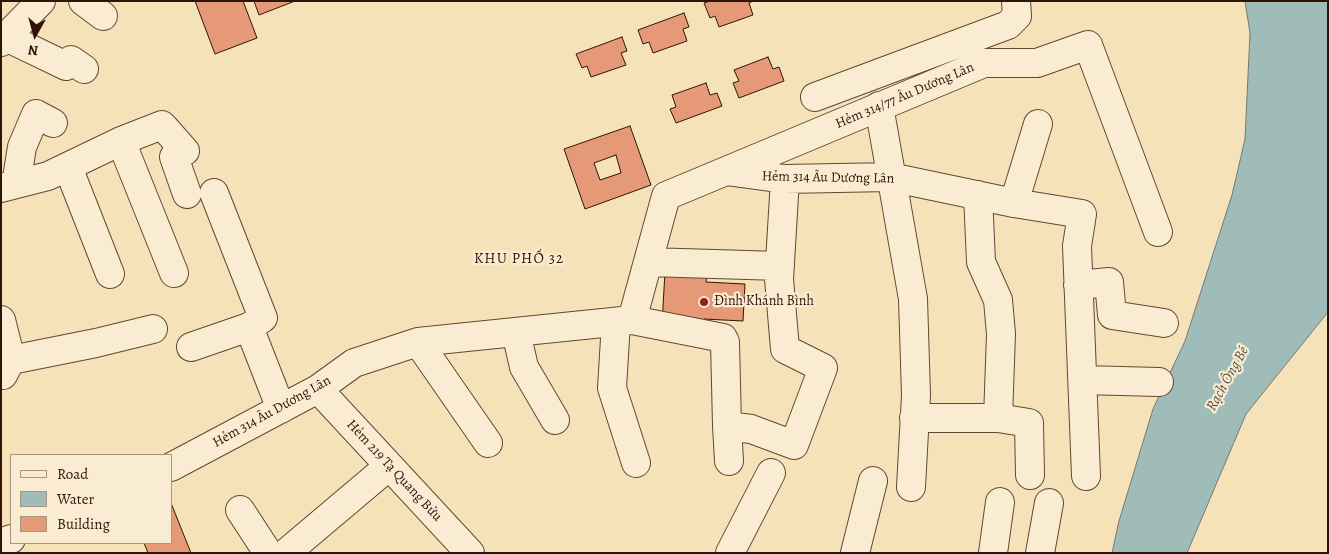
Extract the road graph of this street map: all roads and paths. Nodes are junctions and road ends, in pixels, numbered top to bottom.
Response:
1 (41, 1) edge
2 (1016, 1) edge
3 (4, 39) edge
4 (84, 69) dead end
5 (815, 97) dead end
6 (880, 106) junction
7 (53, 123) dead end
8 (1038, 124) dead end
9 (121, 141) junction
10 (68, 167) junction
11 (726, 171) junction
12 (890, 177) junction
13 (785, 179) junction
14 (9, 186) edge
15 (214, 193) dead end
16 (187, 194) dead end
17 (978, 195) junction
18 (1014, 203) junction
19 (1158, 232) dead end
20 (648, 262) junction
21 (780, 266) junction
22 (174, 273) dead end
23 (110, 274) dead end
24 (1078, 285) junction
25 (1, 320) edge
26 (624, 321) junction
27 (1164, 322) dead end
28 (249, 327) junction
29 (153, 329) dead end
30 (516, 332) junction
31 (418, 342) junction
32 (191, 347) dead end
33 (6, 368) edge
34 (1083, 380) junction
35 (1159, 382) dead end
36 (318, 389) junction
37 (281, 409) junction
38 (914, 418) junction
39 (998, 418) junction
40 (555, 420) dead end
41 (727, 426) junction
42 (488, 443) dead end
43 (729, 461) dead end
44 (636, 463) dead end
45 (172, 466) edge
46 (389, 466) junction
47 (771, 474) dead end
48 (1030, 475) dead end
49 (1086, 476) dead end
50 (873, 481) dead end
51 (911, 487) dead end
52 (1000, 502) dead end
53 (1049, 503) dead end
54 (240, 510) dead end
55 (268, 553) edge
56 (286, 553) edge
57 (470, 553) edge
58 (730, 553) edge
59 (855, 553) edge
60 (994, 553) edge
61 (1040, 553) edge

1 - 3 street
2 - 5 street
3 - 4 street
6 - 11 street, Hẻm 314/77 Âu Dương Lân
6 - 12 street
6 - 19 street, Hẻm 314/77 Âu Dương Lân
7 - 14 street
8 - 18 street
9 - 10 street
9 - 16 street
9 - 22 street
10 - 14 street
10 - 23 street
11 - 13 street, Hẻm 314 Âu Dương Lân
11 - 20 street
12 - 13 street, Hẻm 314 Âu Dương Lân
12 - 17 street, Hẻm 314 Âu Dương Lân
12 - 38 street
13 - 21 street
15 - 28 street
17 - 18 street, Hẻm 314 Âu Dương Lân
17 - 39 street
18 - 24 street, Hẻm 314 Âu Dương Lân
20 - 21 street
20 - 26 street
21 - 41 street
24 - 27 street
24 - 34 street, Hẻm 314 Âu Dương Lân
25 - 33 street
26 - 30 street, Hẻm 314 Âu Dương Lân
26 - 41 street, Hẻm 314 Âu Dương Lân
26 - 44 street
28 - 32 street
28 - 37 street
29 - 33 street
30 - 31 street, Hẻm 314 Âu Dương Lân
30 - 40 street
31 - 36 street, Hẻm 314 Âu Dương Lân
31 - 42 street
34 - 35 street
34 - 49 street, Hẻm 314 Âu Dương Lân
36 - 37 street, Hẻm 314 Âu Dương Lân
36 - 46 street, Hẻm 219 Tạ Quang Bửu
37 - 45 street, Hẻm 314 Âu Dương Lân
38 - 39 street
38 - 51 street
39 - 48 street
41 - 43 street
46 - 56 street
46 - 57 street, Hẻm 219 Tạ Quang Bửu
47 - 58 street
50 - 59 street
52 - 60 street
53 - 61 street
54 - 55 street

